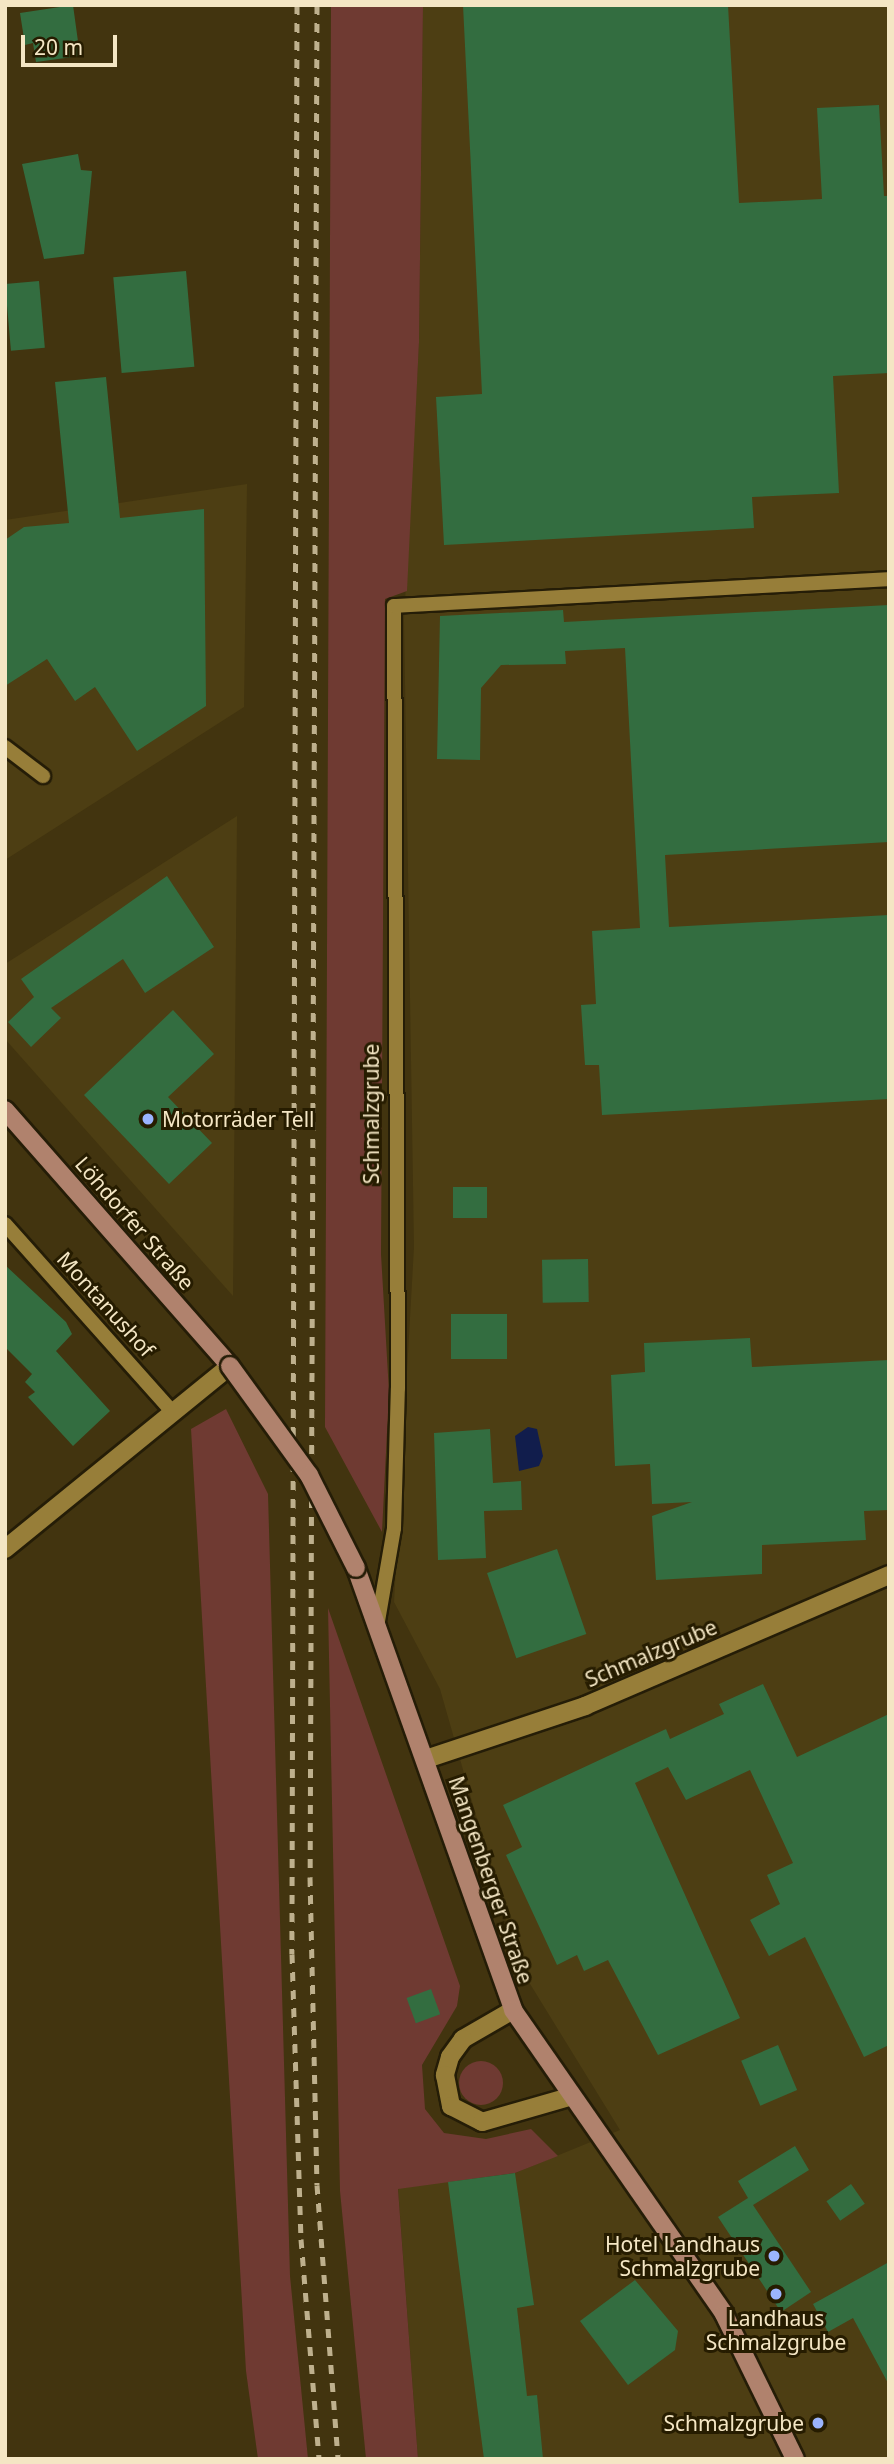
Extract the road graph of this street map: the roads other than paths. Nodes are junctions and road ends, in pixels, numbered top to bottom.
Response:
1 (889, 579) edge
2 (5, 747) edge
3 (43, 776) dead end
4 (5, 1110) edge
5 (5, 1224) edge
6 (230, 1366) junction
7 (174, 1414) junction
8 (5, 1549) edge
9 (889, 1575) edge
10 (379, 1621) junction
11 (426, 1759) junction
12 (513, 2010) junction
13 (569, 2097) junction
14 (795, 2459) edge

1 - 10 lane, Schmalzgrube
2 - 3 lane
4 - 6 main road, Löhdorfer Straße
5 - 7 lane, Montanushof
6 - 7 street
6 - 10 main road, Mangenberger Straße, bridge
7 - 8 street
9 - 11 street, Schmalzgrube
10 - 11 main road, Mangenberger Straße
11 - 12 main road, Mangenberger Straße
12 - 13 main road, Mangenberger Straße
12 - 13 street
13 - 14 main road, Mangenberger Straße

